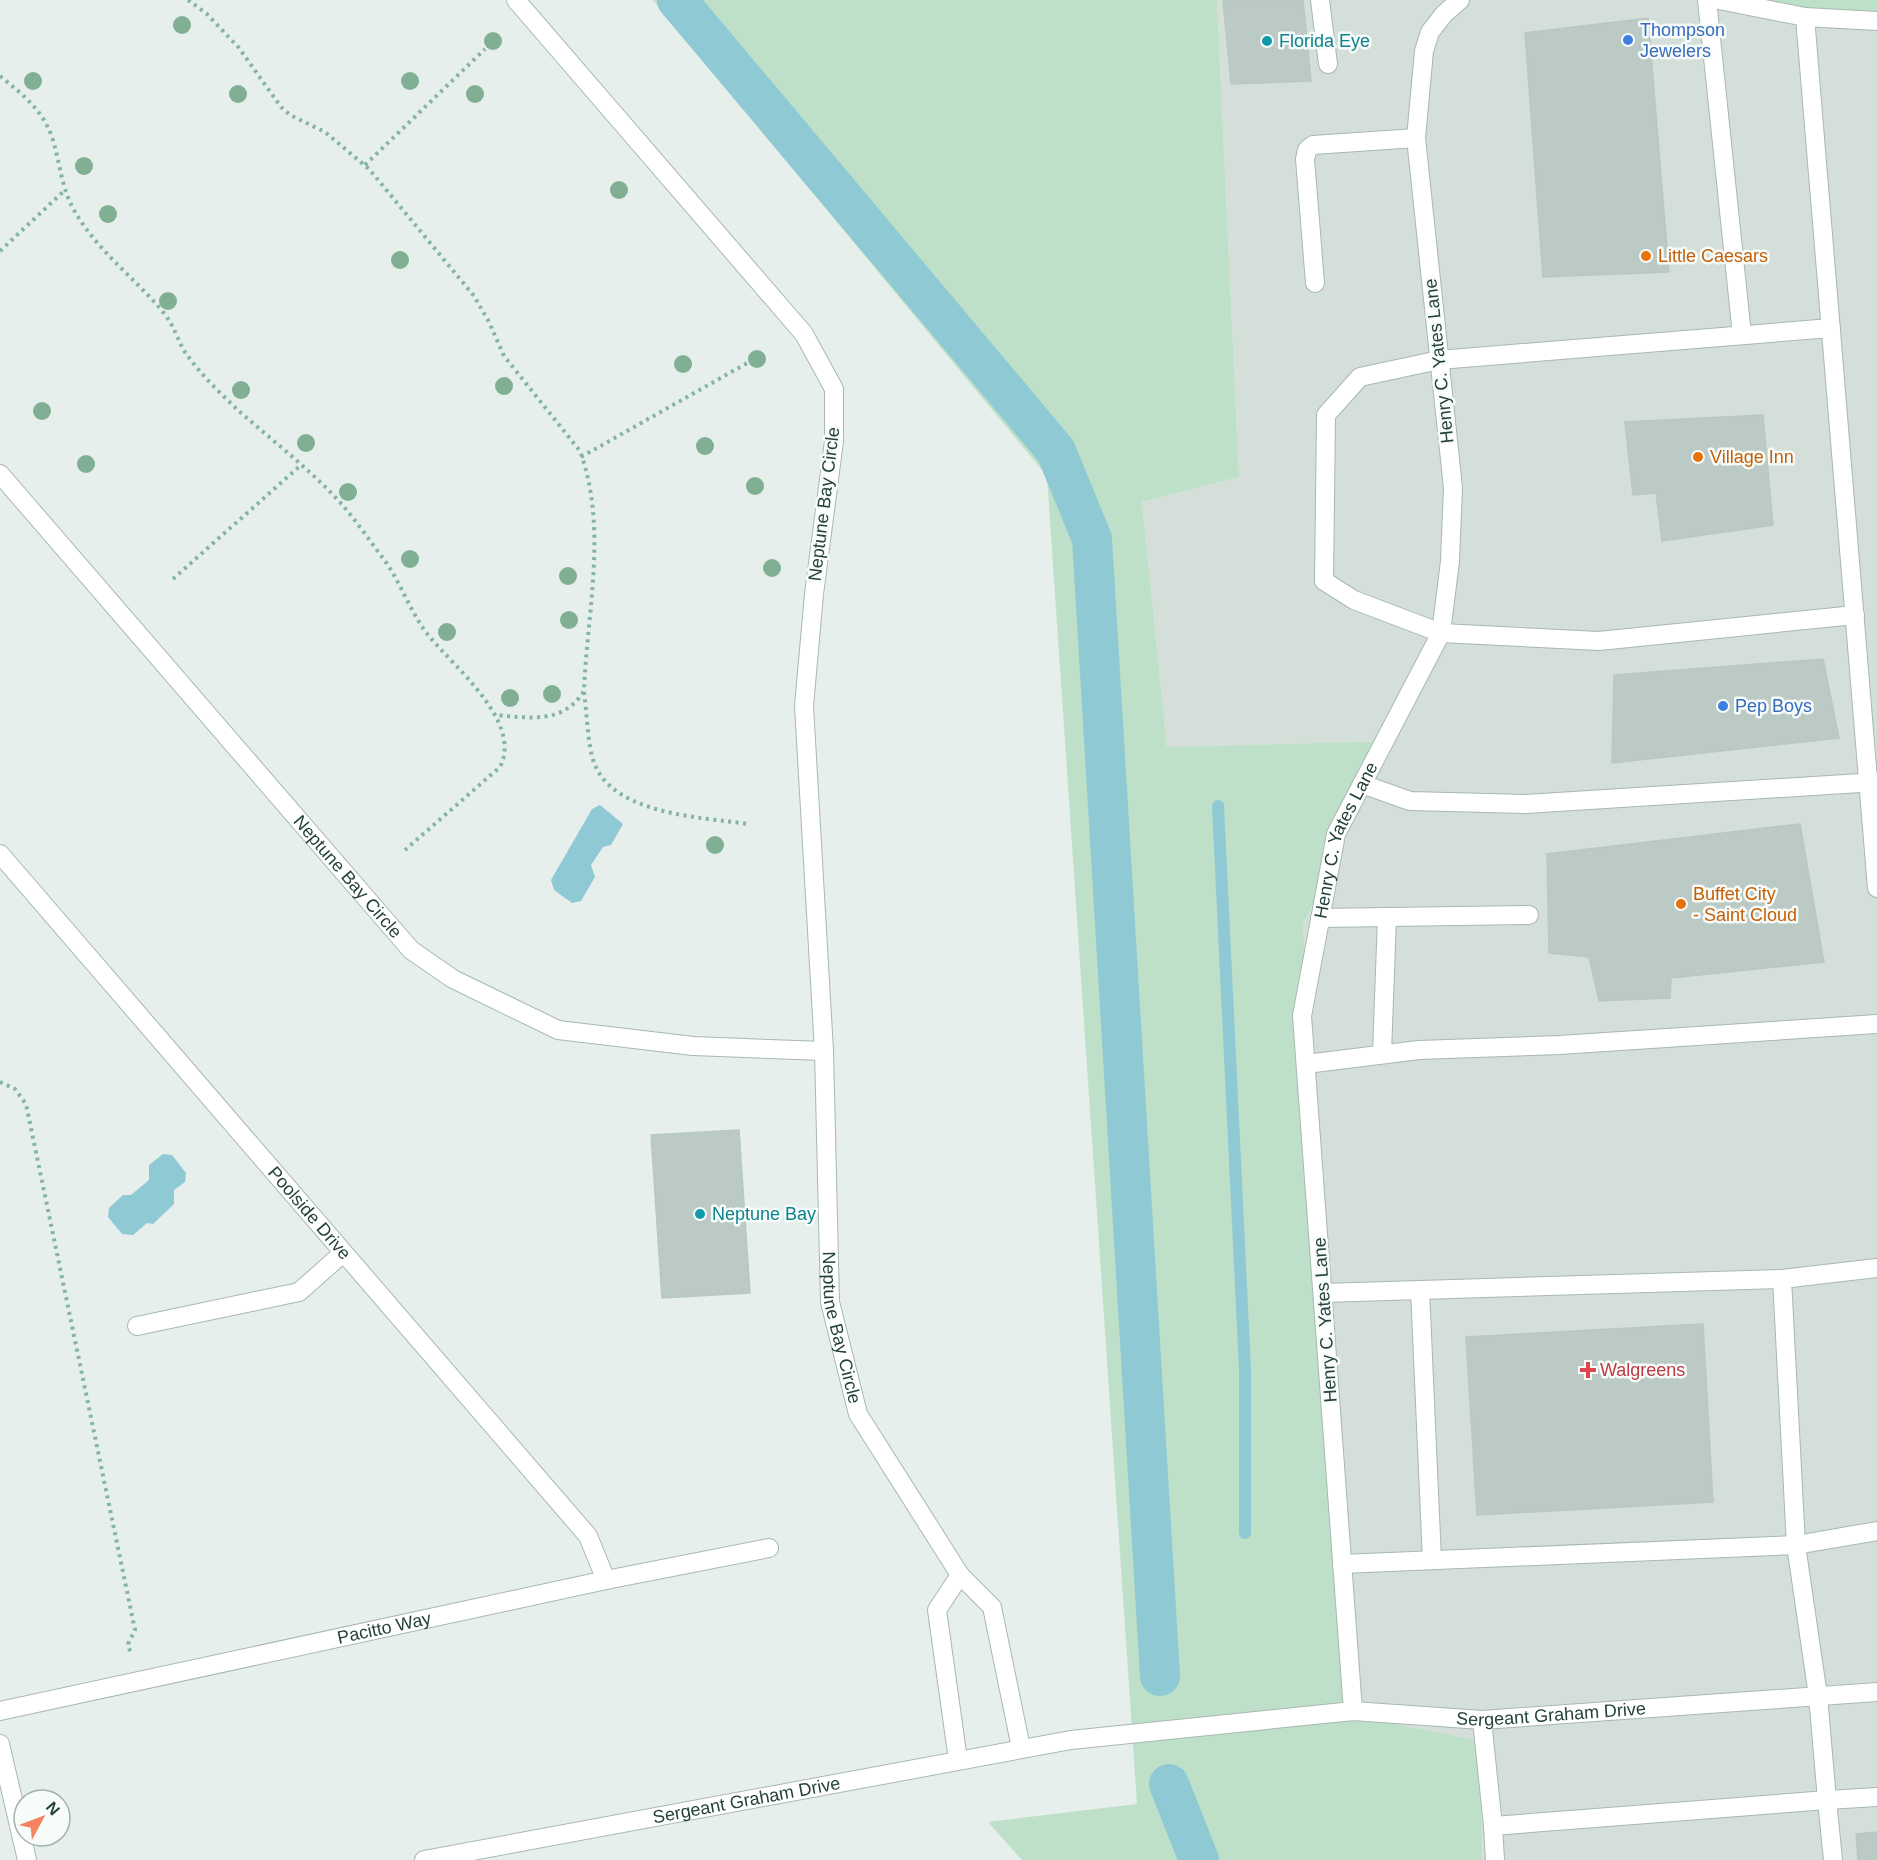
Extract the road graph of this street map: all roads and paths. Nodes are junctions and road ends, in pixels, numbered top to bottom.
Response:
1 (188, 0) edge
2 (516, 0) edge
3 (1320, 0) edge
4 (1460, 0) edge
5 (1707, 0) edge
6 (1719, 0) edge
7 (1805, 16) junction
8 (1877, 21) edge
9 (485, 49) dead end
10 (1328, 64) dead end
11 (0, 76) edge
12 (1416, 138) junction
13 (365, 165) junction
14 (64, 191) junction
15 (0, 251) edge
16 (1315, 283) dead end
17 (1831, 328) junction
18 (1742, 335) junction
19 (1439, 360) junction
20 (749, 362) dead end
21 (582, 456) junction
22 (301, 465) junction
23 (0, 474) edge
24 (173, 579) dead end
25 (1855, 615) junction
26 (1441, 633) junction
27 (584, 691) junction
28 (495, 715) junction
29 (1873, 782) edge
30 (1362, 784) junction
31 (748, 824) dead end
32 (405, 850) dead end
33 (0, 854) edge
34 (1877, 888) edge
35 (1529, 915) dead end
36 (1387, 917) junction
37 (1320, 918) junction
38 (1877, 1024) edge
39 (824, 1051) junction
40 (1383, 1053) junction
41 (1306, 1064) junction
42 (0, 1082) edge
43 (343, 1253) junction
44 (1877, 1268) edge
45 (1782, 1278) junction
46 (1420, 1290) junction
47 (1323, 1293) junction
48 (137, 1326) dead end
49 (1877, 1531) edge
50 (1796, 1545) junction
51 (770, 1548) dead end
52 (1432, 1560) junction
53 (1342, 1564) junction
54 (960, 1575) junction
55 (606, 1580) junction
56 (132, 1661) dead end
57 (1877, 1692) edge
58 (1818, 1696) junction
59 (0, 1711) edge
60 (1353, 1711) junction
61 (1482, 1720) junction
62 (0, 1743) edge
63 (1021, 1748) junction
64 (958, 1760) junction
65 (1877, 1797) edge
66 (1827, 1800) junction
67 (1493, 1826) junction
68 (27, 1860) edge
69 (424, 1860) edge
70 (1495, 1860) edge
71 (1833, 1860) edge

1 - 13 path
2 - 39 street, Neptune Bay Circle
3 - 10 street
4 - 12 street, Henry C. Yates Lane
5 - 18 street
6 - 7 street
7 - 8 street
7 - 17 street
9 - 13 path
11 - 14 path
12 - 16 street
12 - 19 street, Henry C. Yates Lane
13 - 21 path
14 - 15 path
14 - 22 path
17 - 18 street
17 - 25 street
18 - 19 street
19 - 26 street, Henry C. Yates Lane
19 - 26 street
20 - 21 path
21 - 27 path
22 - 24 path
22 - 28 path
23 - 39 street, Neptune Bay Circle
25 - 26 street
25 - 29 street
26 - 30 street, Henry C. Yates Lane
27 - 28 path
27 - 31 path
28 - 32 path
29 - 30 street
29 - 34 street
30 - 37 street, Henry C. Yates Lane
33 - 43 street, Poolside Drive
35 - 36 street
36 - 37 street
36 - 40 street
37 - 41 street, Henry C. Yates Lane
38 - 40 street
39 - 54 street, Neptune Bay Circle
40 - 41 street
41 - 47 street, Henry C. Yates Lane
42 - 56 path
43 - 48 street
43 - 55 street, Poolside Drive
44 - 45 street
45 - 46 street
45 - 50 street
46 - 47 street
46 - 52 street
47 - 53 street, Henry C. Yates Lane
49 - 50 street
50 - 52 street
50 - 58 street
51 - 55 street, Pacitto Way
52 - 53 street
53 - 60 street, Henry C. Yates Lane
54 - 63 street, Neptune Bay Circle
54 - 64 street
55 - 59 street, Pacitto Way
57 - 58 street, Sergeant Graham Drive
58 - 61 street, Sergeant Graham Drive
58 - 66 street
60 - 61 street, Sergeant Graham Drive
60 - 63 street, Sergeant Graham Drive
61 - 67 street
62 - 68 street
63 - 64 street, Sergeant Graham Drive
64 - 69 street, Sergeant Graham Drive
65 - 66 street
66 - 67 street
66 - 71 street
67 - 70 street

